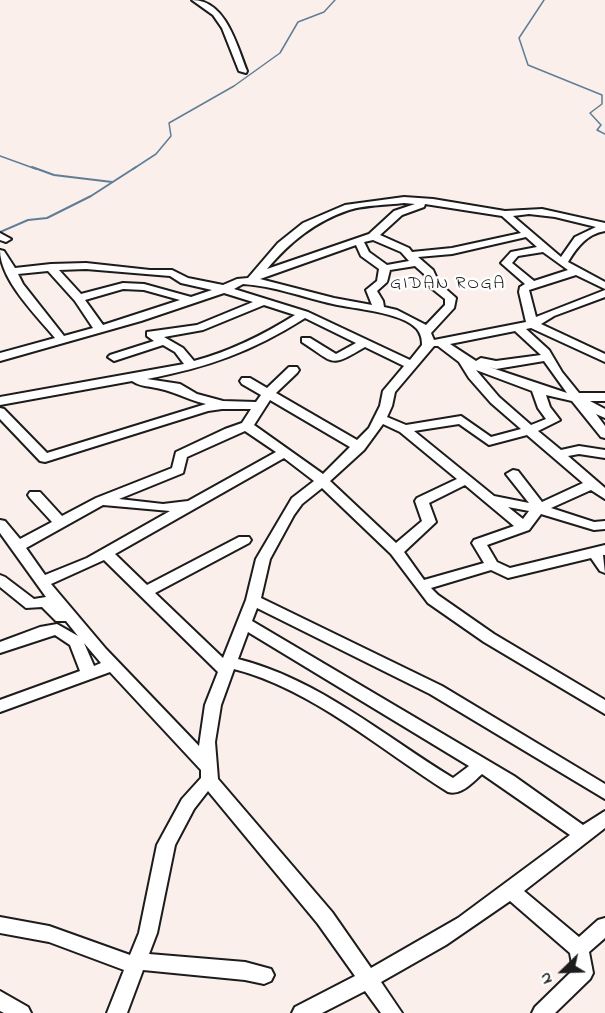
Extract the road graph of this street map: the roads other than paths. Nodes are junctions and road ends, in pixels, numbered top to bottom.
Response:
1 (196, 0) edge
2 (243, 71) dead end
3 (433, 202) junction
4 (505, 214) junction
5 (605, 227) edge
6 (528, 234) junction
7 (373, 236) junction
8 (358, 240) junction
9 (545, 248) junction
10 (328, 252) junction
11 (0, 253) edge
12 (365, 254) junction
13 (413, 259) junction
14 (562, 263) junction
15 (51, 267) junction
16 (385, 268) junction
17 (12, 272) junction
18 (576, 272) junction
19 (253, 279) junction
20 (532, 285) junction
21 (605, 286) edge
22 (224, 290) junction
23 (605, 293) edge
24 (80, 299) junction
25 (191, 300) junction
26 (264, 301) junction
27 (378, 308) junction
28 (304, 314) junction
29 (137, 319) junction
30 (532, 324) junction
31 (517, 326) junction
32 (99, 328) junction
33 (152, 335) junction
34 (61, 339) junction
35 (306, 340) dead end
36 (431, 340) junction
37 (165, 341) junction
38 (364, 343) junction
39 (0, 357) edge
40 (114, 357) dead end
41 (549, 357) junction
42 (605, 358) edge
43 (464, 360) junction
44 (191, 365) junction
45 (411, 365) junction
46 (293, 370) dead end
47 (124, 378) junction
48 (246, 381) dead end
49 (268, 393) junction
50 (538, 393) junction
51 (605, 397) edge
52 (576, 398) junction
53 (0, 401) edge
54 (222, 405) junction
55 (258, 406) junction
56 (0, 412) edge
57 (605, 414) edge
58 (380, 418) junction
59 (247, 426) junction
60 (404, 429) junction
61 (530, 430) junction
62 (605, 434) edge
63 (359, 447) junction
64 (284, 453) junction
65 (560, 454) junction
66 (605, 454) edge
67 (513, 474) dead end
68 (467, 479) junction
69 (323, 482) junction
70 (592, 484) junction
71 (35, 495) dead end
72 (605, 495) edge
73 (491, 499) junction
74 (101, 501) junction
75 (194, 504) junction
76 (539, 508) junction
77 (61, 523) junction
78 (0, 524) edge
79 (605, 525) edge
80 (524, 527) junction
81 (244, 540) dead end
82 (18, 546) junction
83 (396, 551) junction
84 (600, 552) edge
85 (105, 553) junction
86 (492, 565) junction
87 (605, 568) edge
88 (42, 582) junction
89 (3, 585) edge
90 (421, 586) junction
91 (146, 592) junction
92 (253, 600) junction
93 (244, 623) junction
94 (76, 642) junction
95 (0, 648) edge
96 (112, 665) junction
97 (228, 666) junction
98 (89, 673) junction
99 (0, 706) edge
100 (605, 708) edge
101 (482, 765) junction
102 (210, 775) junction
103 (605, 792) edge
104 (605, 818) edge
105 (583, 835) junction
106 (509, 889) junction
107 (0, 925) edge
108 (605, 926) edge
109 (579, 949) junction
110 (136, 963) junction
111 (264, 975) dead end
112 (369, 980) junction
113 (0, 1000) edge
114 (21, 1013) edge
115 (117, 1013) edge
116 (302, 1013) edge
117 (392, 1013) edge
118 (542, 1013) edge

1 - 2 street
3 - 4 street
3 - 7 street
3 - 19 street
4 - 5 street
4 - 6 street
5 - 14 street
6 - 9 street
6 - 13 street
7 - 8 street
7 - 13 street
8 - 10 street
8 - 12 street
9 - 14 street
9 - 20 street
10 - 12 street
10 - 19 street
11 - 17 street
12 - 16 street
13 - 16 street
13 - 36 street
14 - 18 street
15 - 17 street
15 - 22 street
15 - 24 street
16 - 27 street
17 - 34 street
18 - 20 street
18 - 21 street
19 - 22 street
19 - 27 street
20 - 30 street
22 - 25 street
22 - 26 street
23 - 30 street
24 - 25 street
24 - 32 street
25 - 29 street
26 - 28 street
26 - 33 street
27 - 36 street
28 - 38 street
28 - 44 street
29 - 32 street
29 - 33 street
30 - 31 street
30 - 42 street
31 - 36 street
31 - 41 street
32 - 34 street
33 - 37 street
34 - 39 street
35 - 38 street
36 - 43 street
36 - 45 street
37 - 40 street
37 - 44 street
38 - 45 street
41 - 43 street
41 - 52 street
43 - 50 street
43 - 61 street
44 - 47 street
45 - 58 street
46 - 49 street
47 - 53 street
47 - 54 street
48 - 49 street
49 - 55 street
49 - 63 street
50 - 52 street
50 - 61 street
51 - 52 street
52 - 57 street
52 - 62 street
54 - 55 street
54 - 56 street
55 - 59 street
58 - 60 street
58 - 63 street
59 - 64 street
59 - 74 street
60 - 61 street
60 - 68 street
61 - 65 street
63 - 69 street
64 - 69 street
64 - 75 street
65 - 66 street
65 - 70 street
67 - 76 street
68 - 73 street
68 - 83 street
69 - 83 street
69 - 92 street
70 - 72 street
70 - 76 street
71 - 77 street
73 - 76 street
73 - 80 street
74 - 75 street
74 - 77 street
75 - 85 street
76 - 79 street
76 - 80 street
77 - 82 street
78 - 82 street
80 - 86 street
81 - 91 street
82 - 88 street
83 - 90 street
84 - 86 street
84 - 87 street
85 - 88 street
85 - 91 street
86 - 90 street
88 - 96 street
89 - 94 street
90 - 100 street
91 - 97 street
92 - 93 street
92 - 103 street
93 - 97 street
93 - 101 street
94 - 95 street
94 - 98 street
96 - 98 street
96 - 102 street
97 - 101 street
97 - 102 street
98 - 99 street
101 - 105 street
102 - 110 street
102 - 112 street
104 - 105 street
105 - 106 street
106 - 109 street
106 - 112 street
107 - 110 street
108 - 109 street
109 - 118 street
110 - 111 street
110 - 115 street
112 - 116 street
112 - 117 street
113 - 114 street

